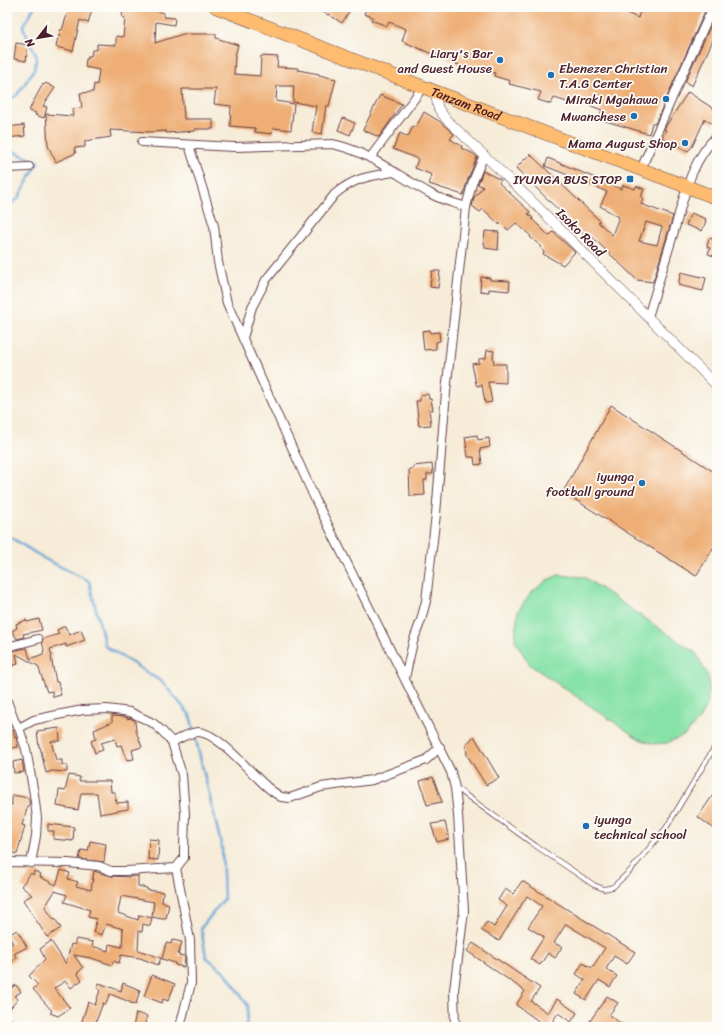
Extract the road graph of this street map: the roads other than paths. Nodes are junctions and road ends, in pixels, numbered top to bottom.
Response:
1 (216, 7) edge
2 (713, 7) edge
3 (429, 90) junction
4 (717, 136) edge
5 (142, 142) dead end
6 (189, 145) junction
7 (484, 155) junction
8 (370, 158) junction
9 (29, 167) dead end
10 (7, 168) edge
11 (641, 169) junction
12 (394, 172) junction
13 (688, 186) junction
14 (717, 198) edge
15 (466, 207) junction
16 (648, 317) junction
17 (243, 338) junction
18 (717, 386) edge
19 (38, 639) dead end
20 (7, 647) edge
21 (405, 678) junction
22 (7, 701) edge
23 (20, 728) junction
24 (172, 742) junction
25 (717, 743) edge
26 (440, 747) junction
27 (455, 788) junction
28 (7, 862) edge
29 (31, 863) junction
30 (176, 868) junction
31 (7, 1022) edge
32 (15, 1027) edge
33 (180, 1027) edge
34 (455, 1027) edge

1 - 3 highway, Tanzam Road
2 - 11 street
3 - 7 street, Isoko Road
3 - 8 street
3 - 11 highway, Tanzam Road
4 - 13 street
5 - 6 street
6 - 8 street
6 - 17 street
7 - 15 street
7 - 16 street, Isoko Road
8 - 12 street
9 - 10 street
11 - 13 highway, Tanzam Road
12 - 15 street
12 - 17 street
13 - 14 highway, Tanzam Road
13 - 16 street
15 - 21 street
16 - 18 street, Isoko Road
17 - 21 street
19 - 20 street
21 - 26 street
22 - 23 street
23 - 24 street
23 - 29 street
24 - 26 street
24 - 30 street
25 - 27 lane
26 - 27 street
27 - 34 street
28 - 29 street
29 - 30 street
30 - 33 street
31 - 32 street

